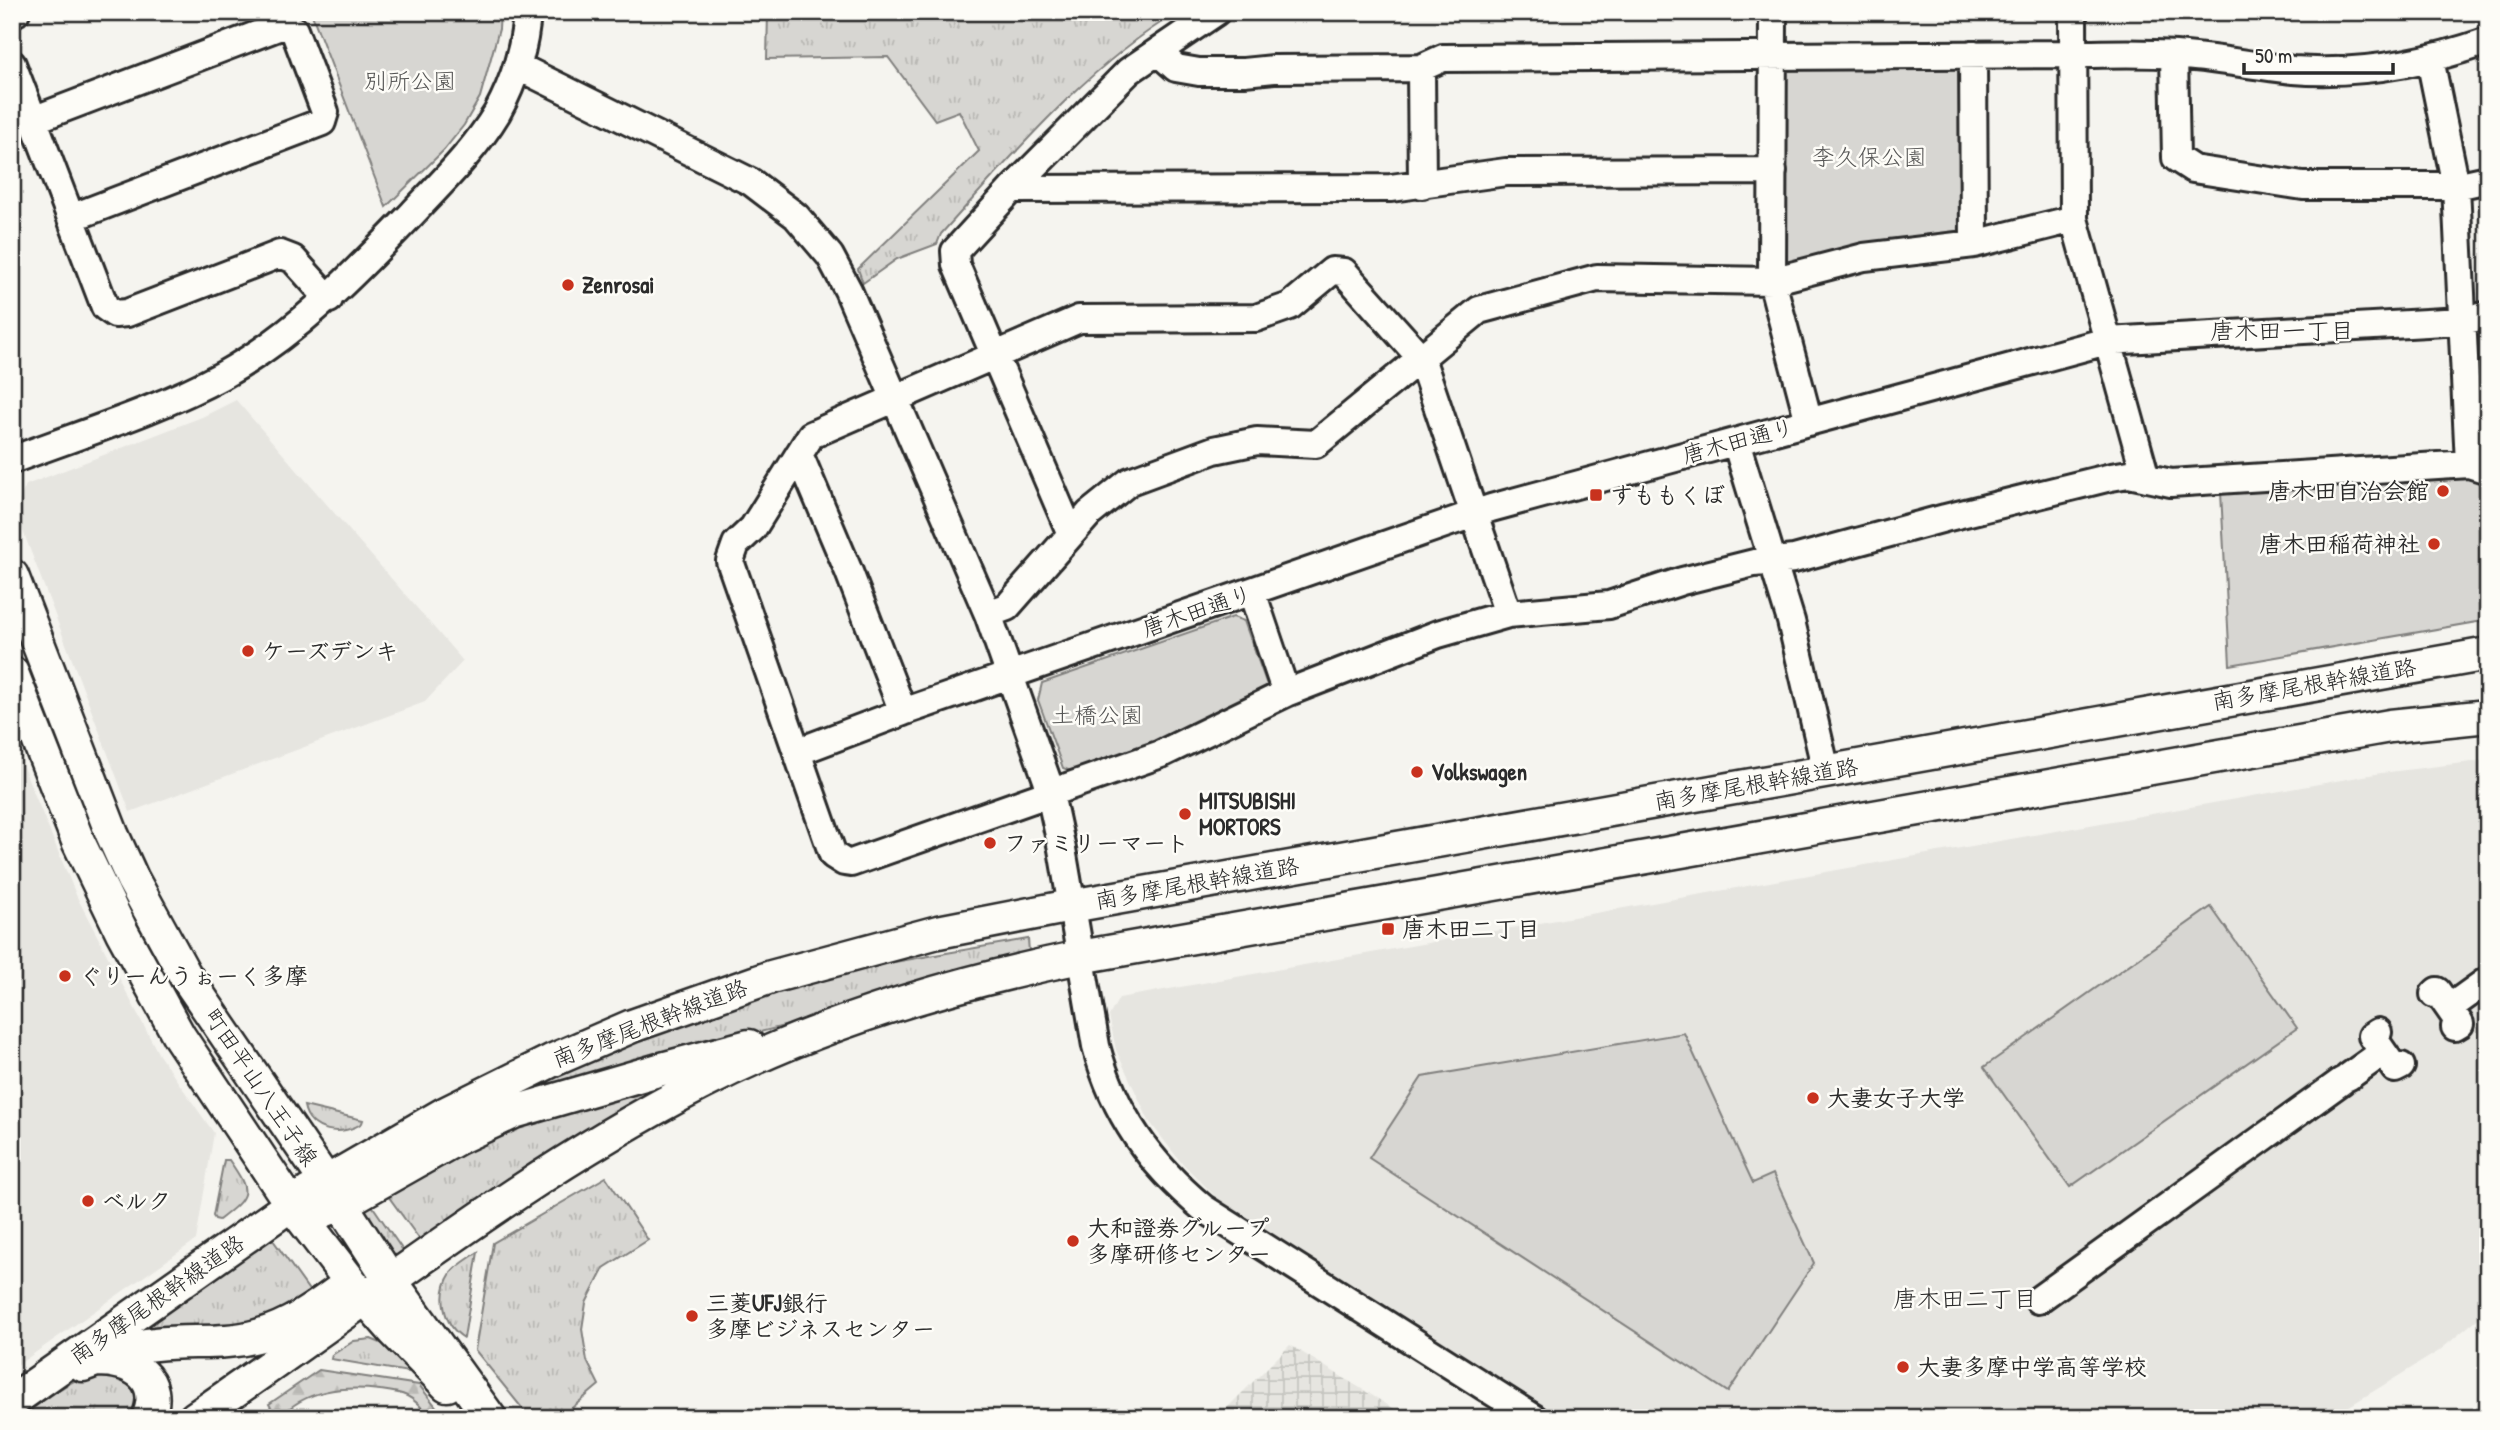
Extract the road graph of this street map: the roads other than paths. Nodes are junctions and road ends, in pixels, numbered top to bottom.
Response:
1 (527, 12) edge
2 (1216, 12) edge
3 (1773, 12) edge
4 (2073, 12) edge
5 (2488, 41) edge
6 (1158, 52) junction
7 (1973, 54) junction
8 (2073, 54) junction
9 (2174, 55) junction
10 (1773, 57) junction
11 (2430, 59) junction
12 (12, 64) edge
13 (517, 66) junction
14 (1421, 68) junction
15 (33, 120) junction
16 (1773, 171) junction
17 (2488, 179) edge
18 (1422, 185) junction
19 (2456, 186) junction
20 (1012, 189) junction
21 (71, 218) junction
22 (2074, 219) junction
23 (1974, 244) junction
24 (1772, 281) junction
25 (328, 299) junction
26 (2488, 315) edge
27 (2462, 321) junction
28 (2107, 341) junction
29 (994, 356) junction
30 (1421, 358) junction
31 (895, 399) junction
32 (1809, 422) junction
33 (1736, 442) junction
34 (799, 454) junction
35 (12, 460) edge
36 (2478, 467) edge
37 (2146, 478) junction
38 (1473, 514) junction
39 (1071, 534) junction
40 (1772, 562) junction
41 (12, 576) edge
42 (1252, 592) junction
43 (988, 614) junction
44 (1508, 614) junction
45 (2488, 654) edge
46 (2488, 672) edge
47 (12, 673) edge
48 (2379, 673) junction
49 (1011, 676) junction
50 (1286, 693) junction
51 (903, 712) junction
52 (2488, 716) edge
53 (797, 752) junction
54 (1826, 771) junction
55 (1051, 792) junction
56 (1071, 906) junction
57 (1080, 957) junction
58 (2488, 980) edge
59 (2446, 1009) dead end
60 (842, 1023) junction
61 (2387, 1050) dead end
62 (320, 1201) junction
63 (371, 1284) junction
64 (2038, 1300) dead end
65 (95, 1360) junction
66 (12, 1401) edge
67 (12, 1406) edge
68 (148, 1418) edge
69 (195, 1418) edge
70 (480, 1418) edge
71 (488, 1418) edge
72 (1534, 1418) edge

1 - 13 street
2 - 6 street
3 - 10 street
4 - 8 street
5 - 11 street
6 - 14 street
6 - 20 street
7 - 8 street
7 - 10 street
7 - 23 street
8 - 9 street
8 - 22 street
9 - 11 street
9 - 19 street
10 - 14 street
10 - 16 street
11 - 19 street
12 - 15 street
13 - 25 street
13 - 31 street
14 - 18 street
15 - 21 street
15 - 21 street
16 - 18 street
16 - 24 street
17 - 19 street
18 - 20 street
19 - 27 street
20 - 29 street
21 - 25 street
22 - 23 street
22 - 28 street
23 - 24 street
24 - 30 street
24 - 32 street
25 - 35 street
26 - 27 street, 唐木田通り
27 - 28 street, 唐木田通り
27 - 36 street
28 - 32 street, 唐木田通り
28 - 37 street
29 - 30 street
29 - 31 street
29 - 39 street
30 - 38 street
30 - 39 street
31 - 34 street
31 - 43 street
32 - 33 street, 唐木田通り
33 - 38 street, 唐木田通り
33 - 40 street
34 - 51 street
34 - 53 street
36 - 37 street
37 - 40 street
38 - 42 street, 唐木田通り
38 - 44 street
39 - 43 street
40 - 44 street
40 - 54 street
41 - 62 main road
42 - 49 street, 唐木田通り
42 - 50 street
43 - 49 street
44 - 50 street
45 - 48 main road, 南多摩尾根幹線道路
46 - 48 main road
47 - 62 main road, 町田平山八王子線
48 - 54 main road, 南多摩尾根幹線道路
49 - 51 street, 唐木田通り
49 - 55 street
50 - 55 street
51 - 53 street, 唐木田通り
52 - 57 main road
53 - 55 street
54 - 56 main road, 南多摩尾根幹線道路
55 - 56 street
56 - 57 street
56 - 62 main road, 南多摩尾根幹線道路
57 - 60 main road
57 - 72 street
58 - 59 street
60 - 62 main road
60 - 63 main road
61 - 64 street
62 - 63 main road, 町田平山八王子線
62 - 63 main road, 町田平山八王子線
62 - 66 main road, 南多摩尾根幹線道路
63 - 65 main road
63 - 69 main road
63 - 70 main road, 町田平山八王子線
63 - 71 main road
65 - 67 main road
65 - 68 main road

